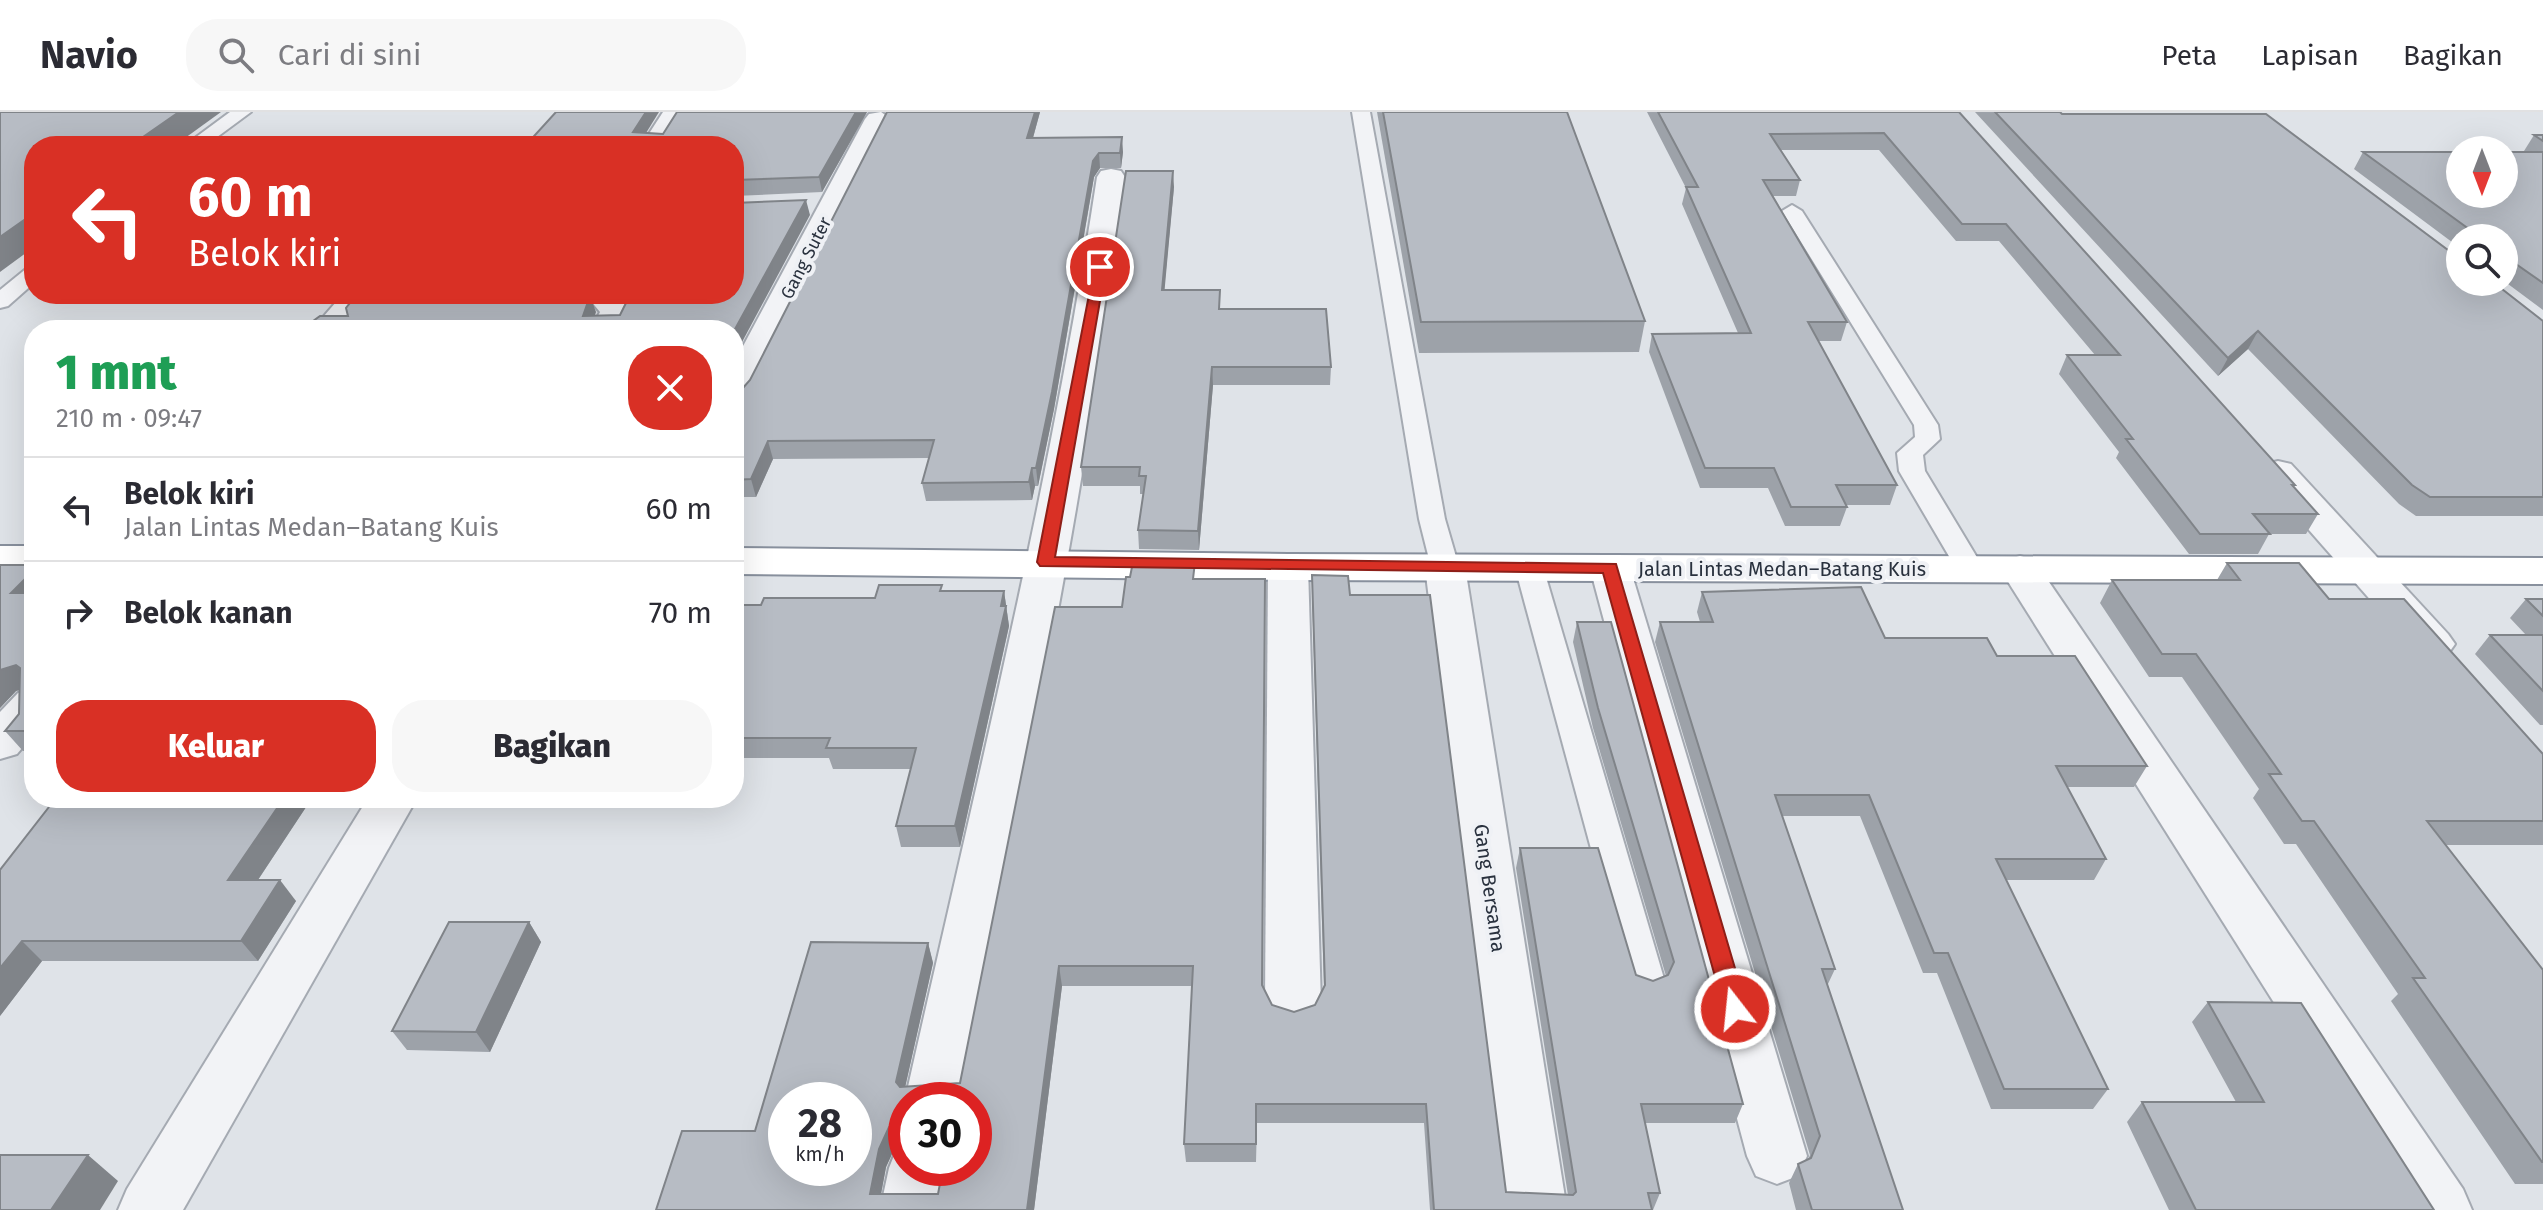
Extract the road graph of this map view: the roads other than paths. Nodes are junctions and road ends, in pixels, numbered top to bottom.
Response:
1 (242, 112) edge
2 (676, 112) edge
3 (1361, 112) edge
4 (878, 119) dead end
5 (207, 136) edge
6 (660, 136) edge
7 (1111, 177) edge
8 (1792, 211) dead end
9 (24, 281) edge
10 (0, 301) edge
11 (351, 304) edge
12 (337, 320) edge
13 (744, 374) edge
14 (2261, 453) edge
15 (0, 559) edge
16 (24, 559) edge
17 (744, 561) edge
18 (1046, 562) junction
19 (1288, 567) junction
20 (1445, 567) junction
21 (1529, 567) junction
22 (1610, 568) junction
23 (1995, 569) junction
24 (2366, 571) junction
25 (2543, 571) edge
26 (2460, 673) edge
27 (24, 715) edge
28 (0, 742) edge
29 (387, 808) edge
30 (1646, 982) edge
31 (1293, 1004) dead end
32 (938, 1082) edge
33 (1777, 1156) dead end
34 (916, 1186) edge
35 (149, 1210) edge
36 (911, 1210) edge
37 (1536, 1210) edge
38 (2441, 1210) edge

1 - 5 lane
2 - 6 street
3 - 20 lane
4 - 13 street, Gang Suter
7 - 18 street
8 - 23 lane
9 - 10 lane
11 - 12 street
14 - 24 street
15 - 16 highway
17 - 18 highway, Jalan Lintas Medan–Batang Kuis
18 - 19 highway, Jalan Lintas Medan–Batang Kuis
18 - 32 street
19 - 20 highway, Jalan Lintas Medan–Batang Kuis
19 - 31 street
20 - 21 highway, Jalan Lintas Medan–Batang Kuis
20 - 37 street, Gang Bersama
21 - 22 highway, Jalan Lintas Medan–Batang Kuis
21 - 30 lane
22 - 23 highway, Jalan Lintas Medan–Batang Kuis
22 - 33 street
23 - 24 highway, Jalan Lintas Medan–Batang Kuis
23 - 38 street
24 - 25 highway, Jalan Lintas Medan–Batang Kuis
24 - 26 street
27 - 28 street
29 - 35 street
34 - 36 street

